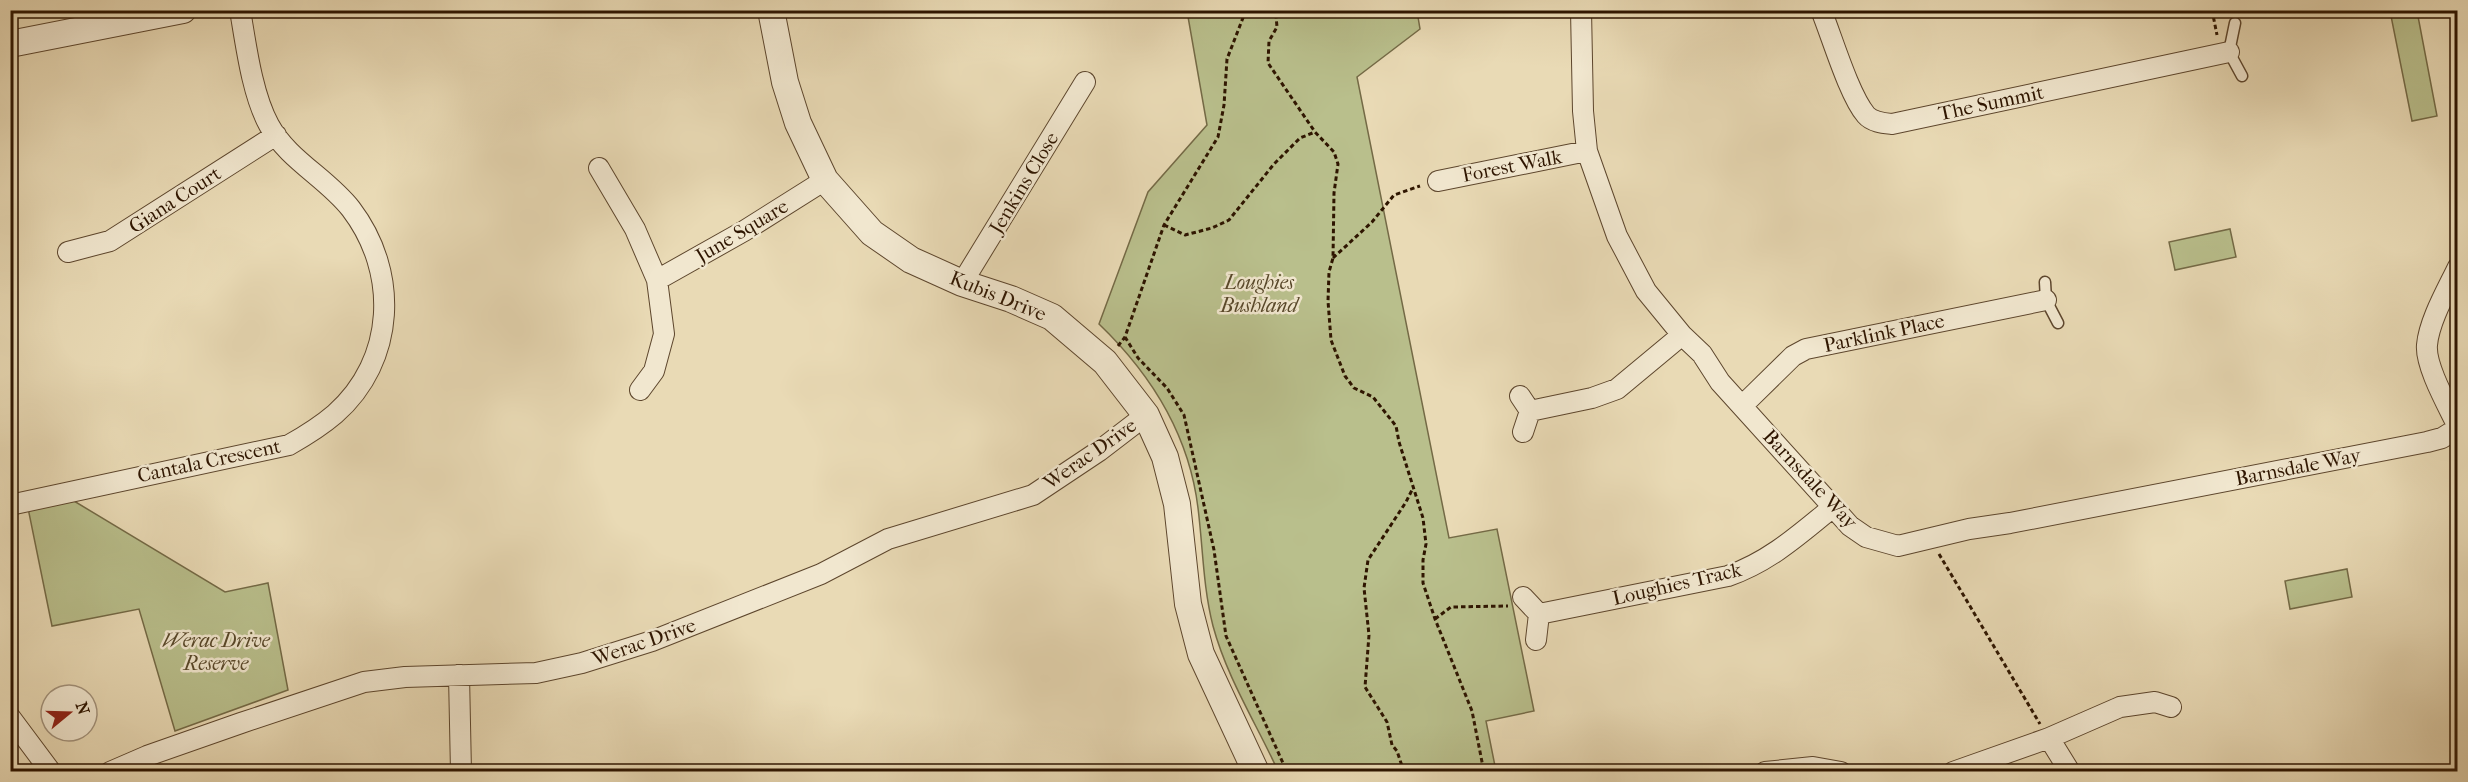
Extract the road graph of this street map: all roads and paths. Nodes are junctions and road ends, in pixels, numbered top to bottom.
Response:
1 (183, 10) edge
2 (240, 10) edge
3 (771, 10) edge
4 (1246, 10) edge
5 (1260, 10) edge
6 (1581, 10) edge
7 (1821, 10) edge
8 (2212, 10) edge
9 (2235, 23) dead end
10 (10, 44) edge
11 (2225, 53) junction
12 (2242, 76) dead end
13 (1085, 82) dead end
14 (1315, 132) junction
15 (276, 135) junction
16 (1587, 151) junction
17 (599, 168) dead end
18 (825, 180) junction
19 (1433, 182) joint
20 (1164, 225) junction
21 (68, 252) dead end
22 (1333, 258) junction
23 (2457, 267) edge
24 (657, 280) junction
25 (962, 283) junction
26 (2046, 291) joint
27 (2058, 324) dead end
28 (1682, 335) junction
29 (640, 390) dead end
30 (1742, 406) junction
31 (1146, 415) junction
32 (2457, 427) edge
33 (1523, 432) dead end
34 (1413, 486) junction
35 (10, 505) edge
36 (1833, 507) junction
37 (1930, 539) junction
38 (1523, 597) dead end
39 (1539, 614) junction
40 (1435, 619) junction
41 (1536, 640) dead end
42 (459, 675) junction
43 (2171, 707) dead end
44 (10, 717) edge
45 (2049, 738) junction
46 (51, 771) edge
47 (110, 771) edge
48 (460, 771) edge
49 (1256, 771) edge
50 (1287, 771) edge
51 (1404, 771) edge
52 (1484, 771) edge
53 (1765, 771) edge
54 (1841, 771) edge
55 (1953, 771) edge
56 (2070, 771) edge

1 - 10 street
2 - 15 street, Cantala Crescent
3 - 18 street, Kubis Drive
4 - 20 path
5 - 14 path
6 - 16 street, Barnsdale Way
7 - 11 street, The Summit
8 - 11 path
9 - 11 lane
11 - 12 lane
13 - 25 street, Jenkins Close
14 - 20 path
14 - 22 path
15 - 21 street, Giana Court
15 - 35 street, Cantala Crescent
16 - 19 street, Forest Walk
16 - 28 street, Barnsdale Way
17 - 24 street
18 - 24 street, June Square
18 - 25 street, Kubis Drive
19 - 22 path
20 - 50 path
22 - 34 path
23 - 32 street
24 - 29 street
25 - 31 street, Kubis Drive
26 - 27 lane, Parklink Place
26 - 30 street, Parklink Place
28 - 30 street, Barnsdale Way
28 - 33 street
30 - 36 street, Barnsdale Way
31 - 42 street, Werac Drive
31 - 49 street, Kubis Drive
32 - 37 street, Barnsdale Way
34 - 40 path
34 - 51 path
36 - 37 street, Barnsdale Way
36 - 39 street, Loughies Track
37 - 45 path
38 - 39 street
39 - 40 path
39 - 41 street
40 - 52 path
42 - 47 street, Werac Drive
42 - 48 street
43 - 45 street
44 - 46 street
45 - 55 street
45 - 56 street
53 - 54 street

